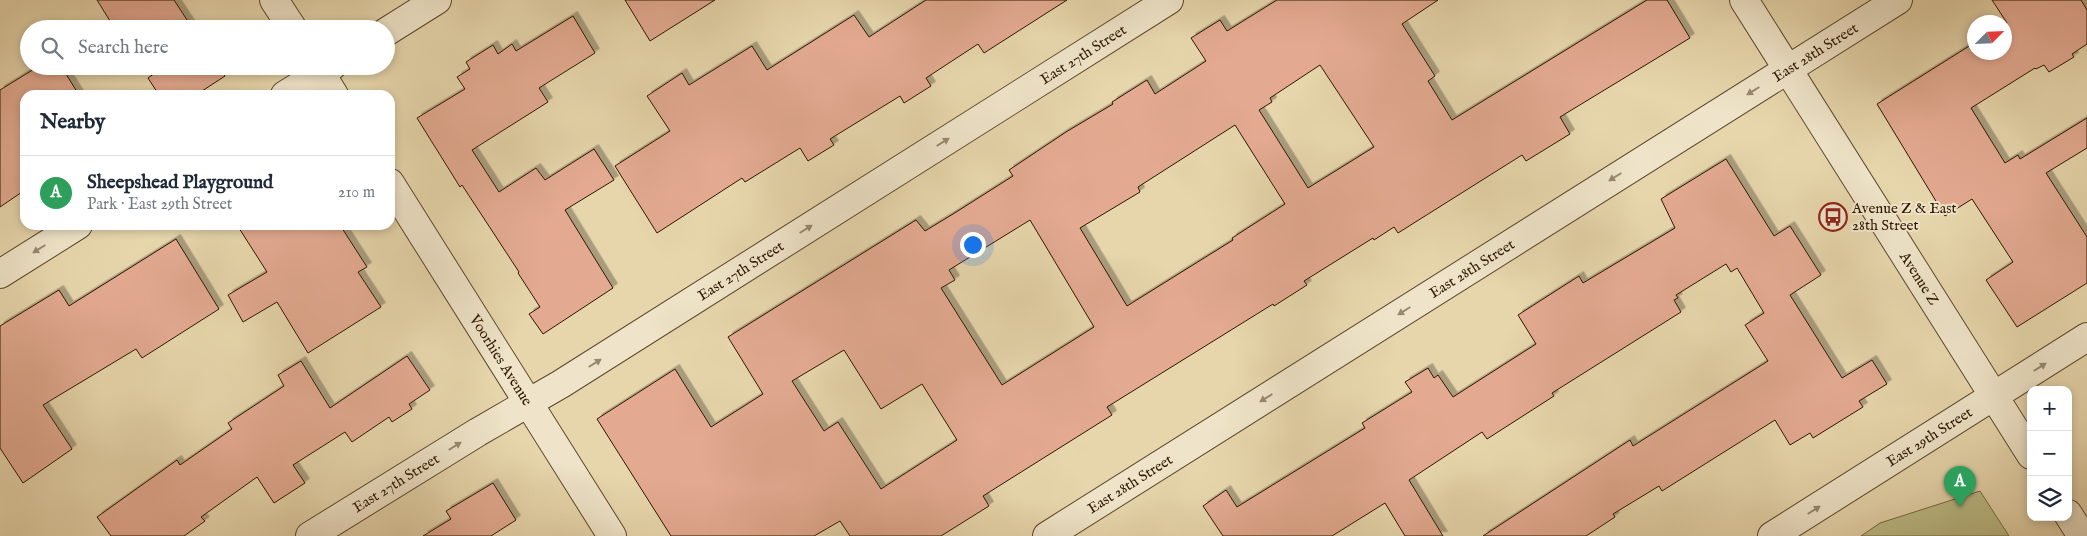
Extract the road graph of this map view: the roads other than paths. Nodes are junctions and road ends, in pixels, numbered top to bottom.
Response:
1 (274, 0) edge
2 (437, 0) edge
3 (1169, 0) edge
4 (1744, 0) edge
5 (1898, 0) edge
6 (286, 20) edge
7 (395, 26) edge
8 (1787, 69) junction
9 (326, 75) edge
10 (296, 90) edge
11 (395, 191) edge
12 (70, 230) edge
13 (0, 274) edge
14 (2087, 337) edge
15 (1993, 396) junction
16 (528, 403) junction
17 (2027, 449) edge
18 (2072, 520) edge
19 (310, 536) edge
20 (612, 536) edge
21 (1047, 536) edge
22 (1772, 536) edge
23 (2082, 536) edge

1 - 6 street
2 - 7 street
16 -> 3 street, East 27th Street
4 - 8 street, Avenue Z
5 - 8 street, East 28th Street
8 - 15 street, Avenue Z
8 -> 21 street, East 28th Street
9 - 10 street
11 - 16 street, Voorhies Avenue
12 -> 13 street
15 -> 14 street, East 29th Street
15 - 17 street, Avenue Z
22 -> 15 street, East 29th Street
19 -> 16 street, East 27th Street
16 - 20 street, Voorhies Avenue
18 - 23 street

